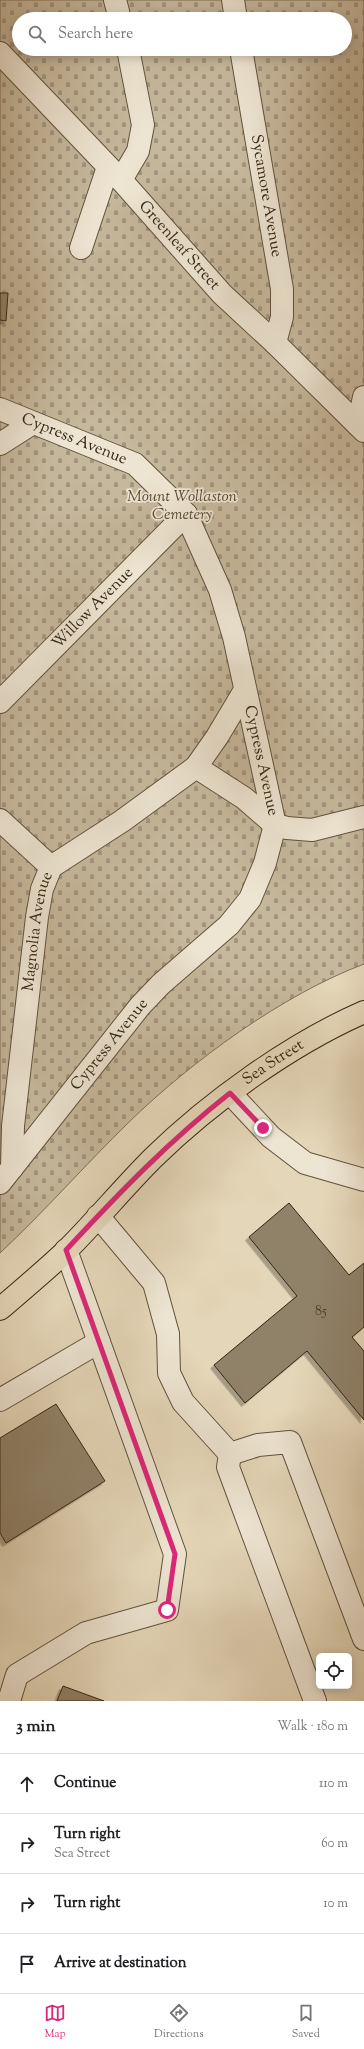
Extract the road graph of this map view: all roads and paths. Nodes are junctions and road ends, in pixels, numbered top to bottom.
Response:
1 (115, 0) edge
2 (233, 0) edge
3 (118, 12) edge
4 (235, 12) edge
5 (0, 53) edge
6 (129, 56) edge
7 (242, 56) edge
8 (115, 174) junction
9 (81, 248) dead end
10 (275, 342) junction
11 (364, 398) edge
12 (0, 409) edge
13 (33, 423) junction
14 (361, 428) edge
15 (0, 444) edge
16 (186, 514) junction
17 (245, 690) junction
18 (0, 702) edge
19 (196, 767) junction
20 (364, 817) edge
21 (0, 820) edge
22 (275, 825) junction
23 (51, 867) junction
24 (364, 1012) edge
25 (230, 1093) junction
26 (6, 1176) edge
27 (364, 1180) edge
28 (98, 1216) junction
29 (66, 1250) junction
30 (0, 1309) edge
31 (99, 1342) junction
32 (0, 1400) edge
33 (230, 1454) junction
34 (358, 1606) edge
35 (364, 1639) edge
36 (8, 1671) edge
37 (9, 1701) edge
38 (315, 1701) edge

1 - 3 lane
2 - 4 lane
5 - 8 lane, Greenleaf Street
6 - 8 lane
7 - 10 lane, Sycamore Avenue
8 - 9 lane
8 - 10 lane, Greenleaf Street
10 - 14 lane, Greenleaf Street
11 - 14 lane
12 - 13 lane, Cypress Avenue
13 - 15 lane
13 - 16 lane, Cypress Avenue
16 - 17 lane, Cypress Avenue
16 - 18 lane, Willow Avenue
17 - 19 lane, Magnolia Avenue
17 - 22 lane, Cypress Avenue
19 - 22 lane
19 - 23 lane, Magnolia Avenue
20 - 22 lane
21 - 23 lane
22 - 26 lane, Cypress Avenue
23 - 26 lane, Magnolia Avenue
24 - 25 main road, Sea Street
25 - 27 lane
25 - 28 main road, Sea Street
28 - 29 main road, Sea Street
28 - 33 lane
29 - 30 main road, Sea Street
29 - 31 lane
31 - 32 lane
31 - 36 lane
33 - 34 lane
33 - 38 lane
34 - 35 lane
36 - 37 lane

